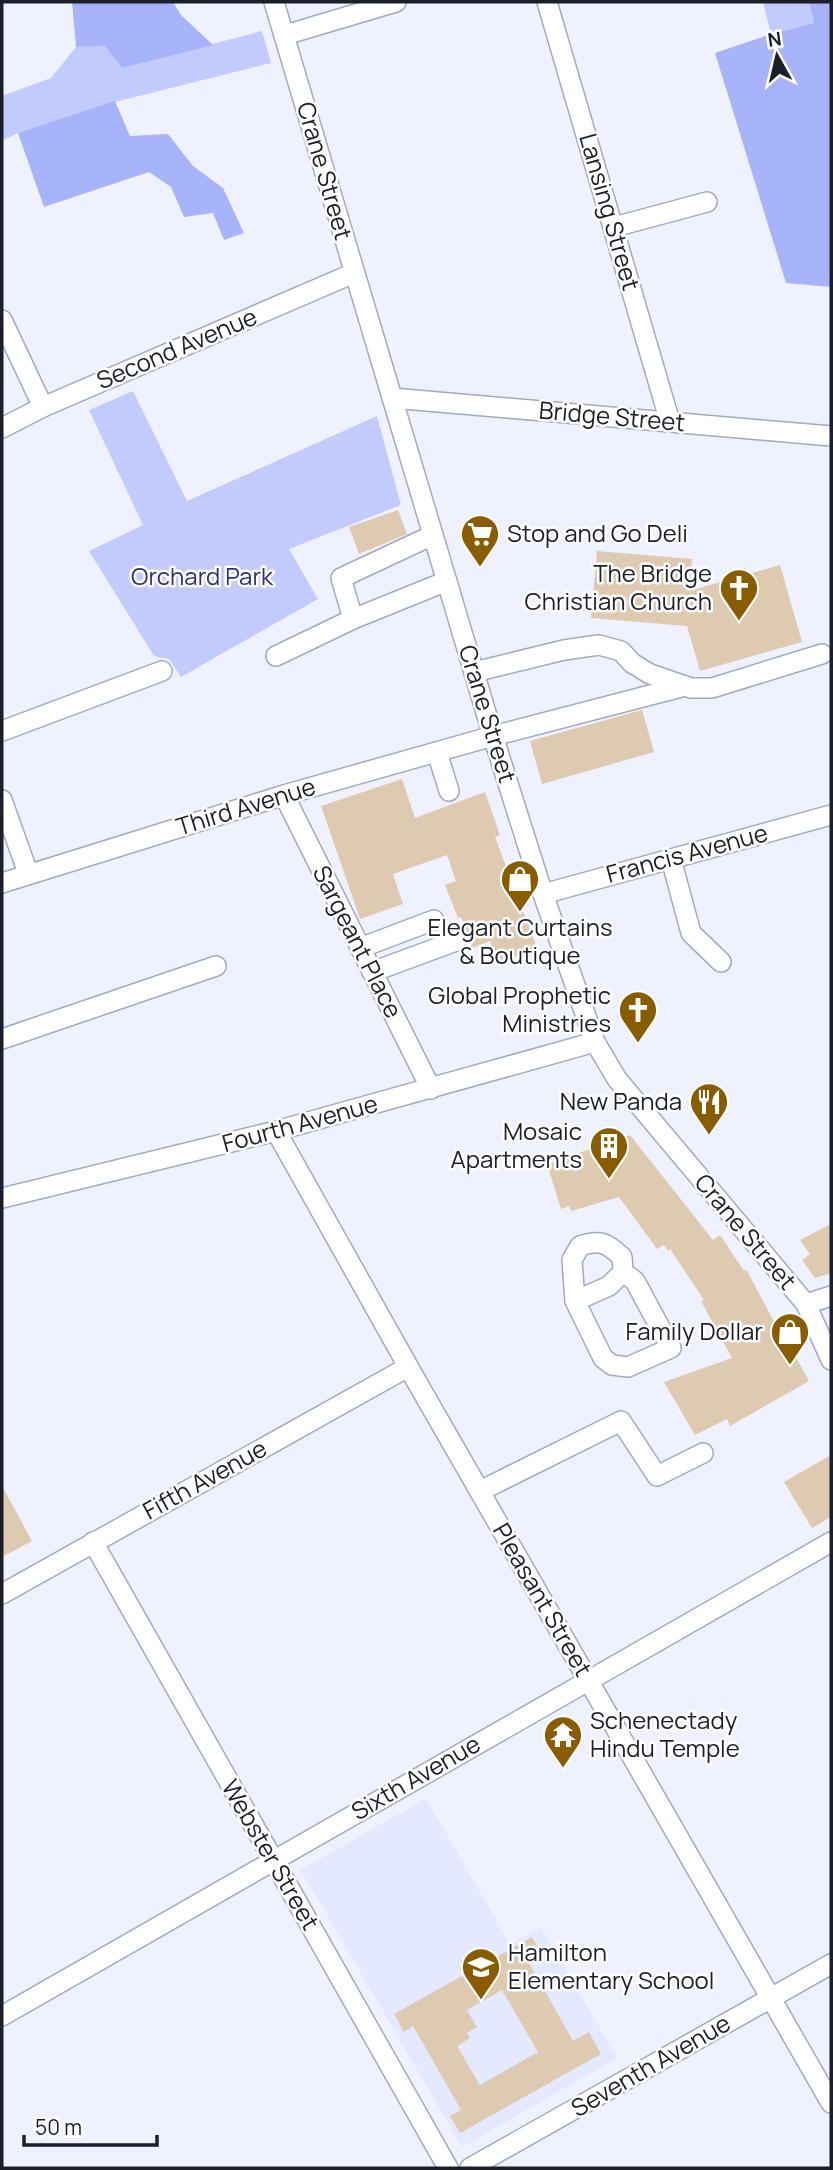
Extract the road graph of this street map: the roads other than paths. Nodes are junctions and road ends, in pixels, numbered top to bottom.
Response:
1 (274, 2) edge
2 (396, 2) edge
3 (547, 2) edge
4 (285, 35) junction
5 (707, 202) dead end
6 (614, 227) junction
7 (354, 273) junction
8 (2, 320) edge
9 (392, 398) junction
10 (43, 408) junction
11 (670, 422) junction
12 (2, 428) edge
13 (831, 436) edge
14 (433, 535) junction
15 (447, 581) junction
16 (353, 619) junction
17 (822, 654) dead end
18 (276, 656) dead end
19 (162, 671) dead end
20 (474, 672) junction
21 (685, 686) junction
22 (2, 731) edge
23 (493, 736) junction
24 (437, 752) junction
25 (449, 791) dead end
26 (284, 795) junction
27 (2, 800) edge
28 (831, 815) edge
29 (671, 859) junction
30 (28, 873) junction
31 (2, 883) edge
32 (544, 894) junction
33 (434, 920) dead end
34 (456, 941) dead end
35 (360, 948) junction
36 (721, 962) dead end
37 (216, 966) dead end
38 (372, 972) junction
39 (2, 1039) edge
40 (595, 1042) junction
41 (431, 1089) junction
42 (276, 1131) junction
43 (2, 1198) edge
44 (623, 1272) junction
45 (831, 1296) edge
46 (575, 1301) junction
47 (806, 1304) junction
48 (831, 1320) edge
49 (831, 1360) edge
50 (408, 1367) junction
51 (703, 1453) dead end
52 (480, 1491) junction
53 (93, 1542) junction
54 (831, 1542) edge
55 (2, 1594) edge
56 (587, 1680) junction
57 (273, 1861) junction
58 (831, 1964) edge
59 (772, 1997) junction
60 (2, 2016) edge
61 (831, 2104) edge
62 (448, 2168) edge
63 (470, 2168) edge

1 - 4 street, Crane Street
2 - 4 street
3 - 6 street, Lansing Street
4 - 7 street, Crane Street
5 - 6 street
6 - 11 street, Lansing Street
7 - 9 street, Crane Street
7 - 10 street, Second Avenue
8 - 10 street
9 - 11 street, Bridge Street
9 - 14 street, Crane Street
10 - 12 street, Second Avenue
11 - 13 street, Bridge Street
14 - 15 street, Crane Street
14 - 16 street
15 - 16 street
15 - 20 street, Crane Street
16 - 18 street
17 - 21 street
19 - 22 street
20 - 21 street
20 - 23 street, Crane Street
21 - 23 street, Third Avenue
23 - 24 street, Third Avenue
23 - 32 street, Crane Street
24 - 25 street
24 - 26 street, Third Avenue
26 - 30 street, Third Avenue
26 - 35 street, Sargeant Place
27 - 30 street
28 - 29 street, Francis Avenue
29 - 32 street, Francis Avenue
29 - 36 street
30 - 31 street, Third Avenue
32 - 40 street, Crane Street
33 - 35 street
34 - 38 street
35 - 38 street, Sargeant Place
37 - 39 street
38 - 41 street, Sargeant Place
40 - 41 street, Fourth Avenue
40 - 47 street, Crane Street
41 - 42 street, Fourth Avenue
42 - 43 street, Fourth Avenue
42 - 50 street, Pleasant Street
44 - 46 street
44 - 46 street
44 - 46 street
45 - 47 street
47 - 48 street
47 - 49 street, Crane Street
50 - 52 street, Pleasant Street
50 - 53 street, Fifth Avenue
51 - 52 street
52 - 56 street, Pleasant Street
53 - 55 street, Fifth Avenue
53 - 57 street, Webster Street
54 - 56 street, Sixth Avenue
56 - 57 street, Sixth Avenue
56 - 59 street, Pleasant Street
57 - 60 street, Sixth Avenue
57 - 62 street, Webster Street
58 - 59 street, Seventh Avenue
59 - 61 street, Pleasant Street
59 - 63 street, Seventh Avenue

